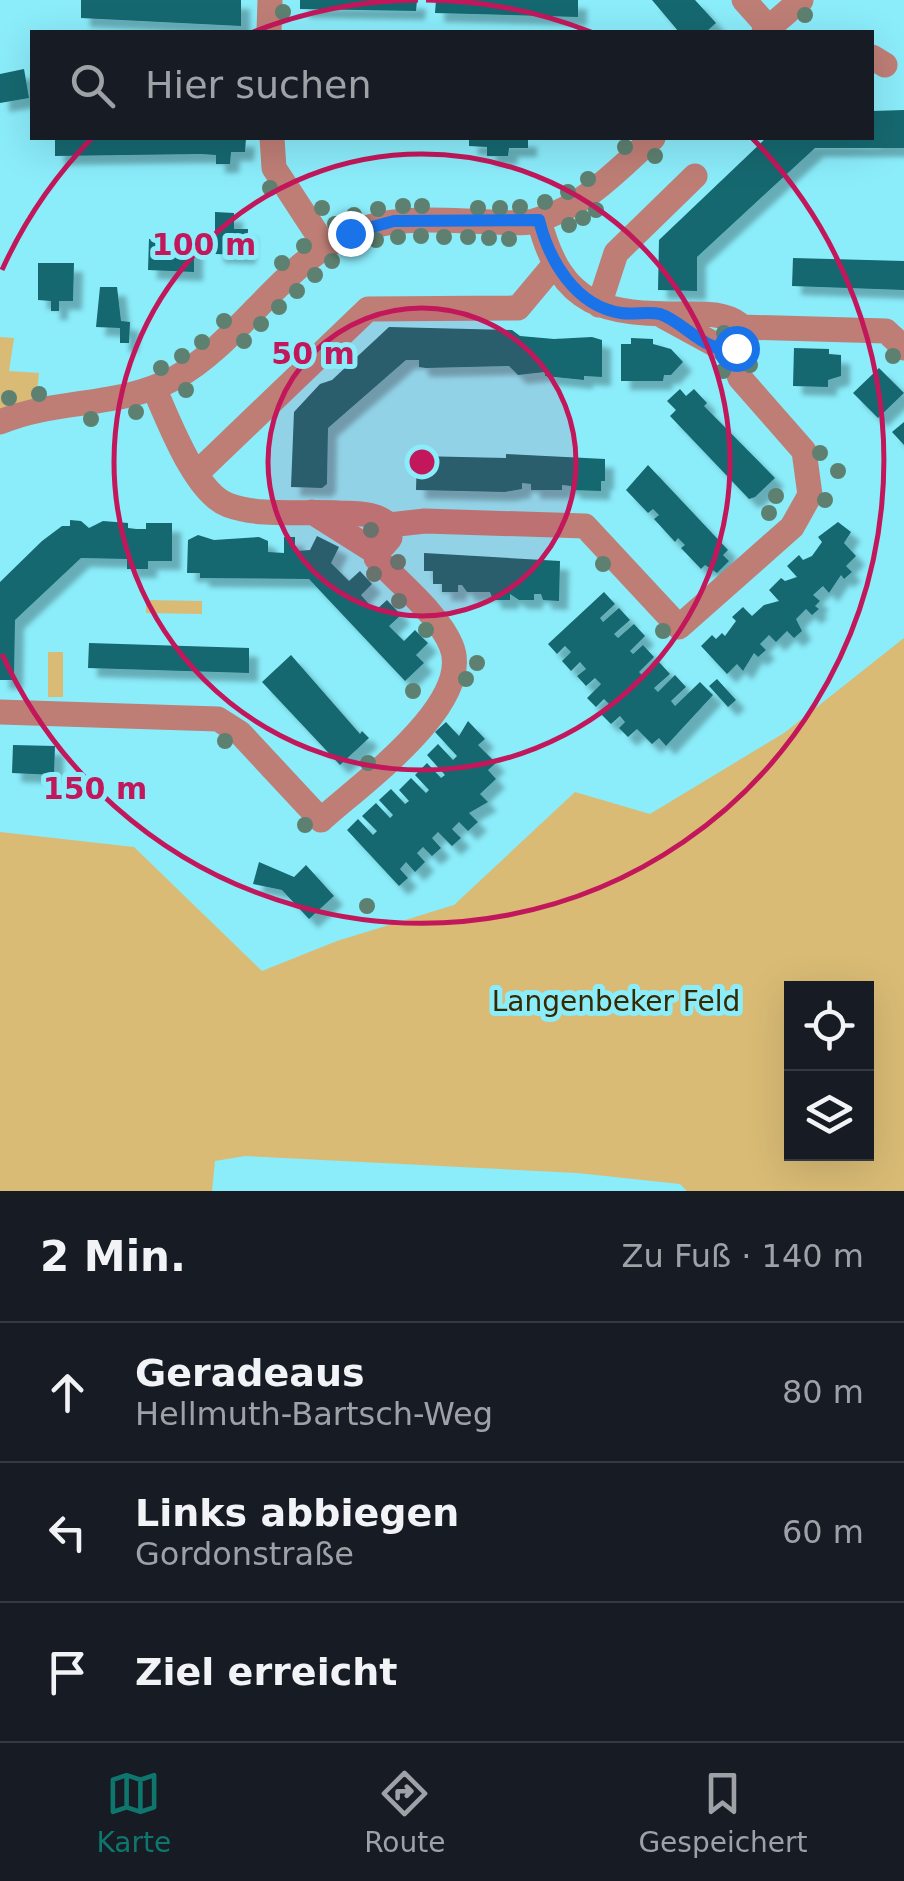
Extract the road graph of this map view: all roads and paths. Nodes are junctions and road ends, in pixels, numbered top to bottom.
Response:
1 (270, 0) edge
2 (744, 0) edge
3 (801, 0) edge
4 (269, 30) edge
5 (767, 30) edge
6 (272, 140) edge
7 (651, 140) edge
8 (696, 176) dead end
9 (539, 220) junction
10 (325, 246) junction
11 (554, 265) junction
12 (599, 305) junction
13 (736, 339) junction
14 (904, 348) edge
15 (154, 388) junction
16 (0, 422) edge
17 (196, 474) junction
18 (312, 512) junction
19 (390, 525) junction
20 (375, 548) junction
21 (0, 712) edge

1 - 4 street
2 - 5 street
3 - 5 street
6 - 10 street
7 - 9 street
8 - 12 street
9 - 10 street
9 - 11 street
10 - 15 street
11 - 12 street
11 - 17 street
12 - 13 street
13 - 14 street
13 - 19 street
15 - 16 street
15 - 17 street
17 - 18 street
18 - 19 street
18 - 20 street
19 - 20 street
20 - 21 street

